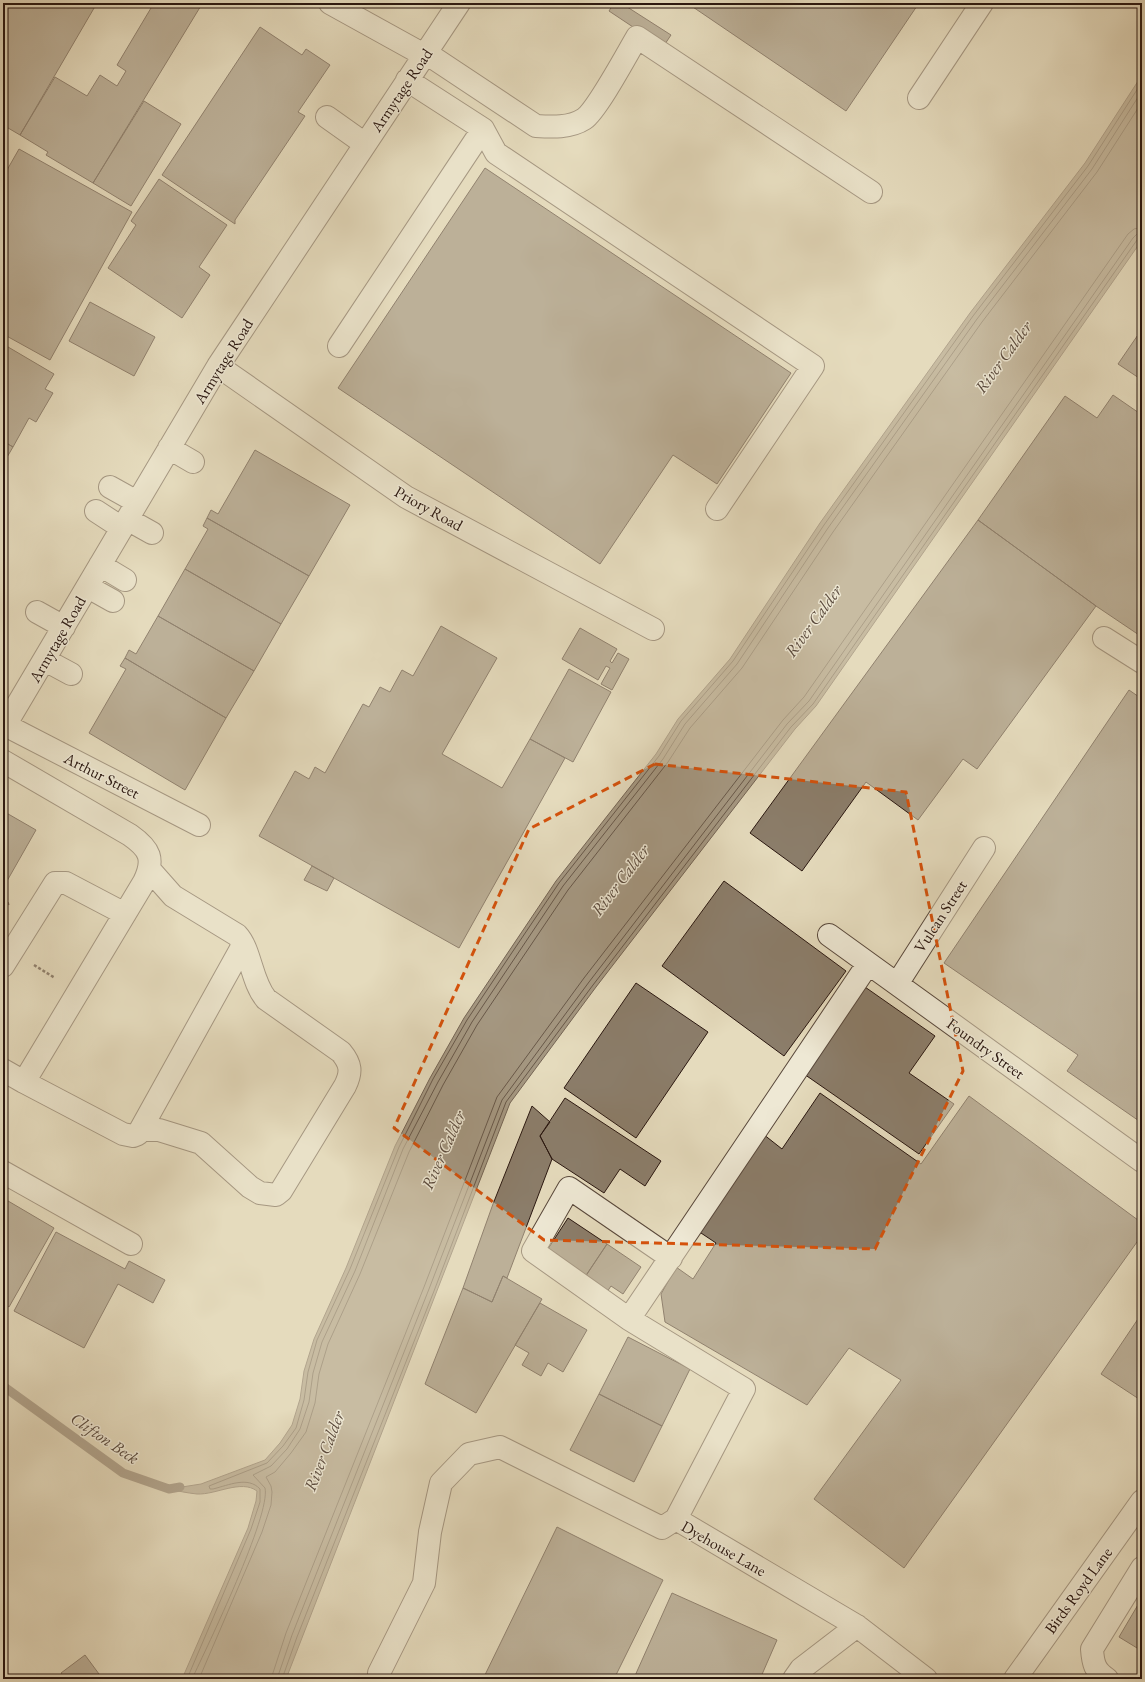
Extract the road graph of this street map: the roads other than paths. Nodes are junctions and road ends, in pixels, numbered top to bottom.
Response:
1 (330, 3) edge
2 (460, 3) edge
3 (982, 3) edge
4 (425, 54) junction
5 (407, 80) junction
6 (919, 98) dead end
7 (326, 117) dead end
8 (483, 129) junction
9 (364, 144) junction
10 (870, 192) dead end
11 (339, 346) dead end
12 (218, 366) junction
13 (168, 448) junction
14 (193, 462) dead end
15 (110, 487) dead end
16 (717, 509) dead end
17 (96, 512) dead end
18 (129, 516) junction
19 (152, 533) dead end
20 (100, 565) junction
21 (125, 580) dead end
22 (88, 587) junction
23 (113, 601) dead end
24 (37, 612) dead end
25 (64, 628) junction
26 (653, 628) dead end
27 (1104, 638) dead end
28 (45, 660) junction
29 (1142, 662) edge
30 (71, 674) dead end
31 (6, 717) edge
32 (3, 761) edge
33 (199, 825) dead end
34 (984, 848) dead end
35 (150, 870) junction
36 (125, 914) junction
37 (829, 935) dead end
38 (243, 945) junction
39 (868, 964) junction
40 (3, 966) edge
41 (897, 984) junction
42 (3, 1070) edge
43 (24, 1082) junction
44 (141, 1130) junction
45 (1142, 1161) edge
46 (3, 1172) edge
47 (131, 1244) dead end
48 (671, 1258) junction
49 (630, 1318) junction
50 (1142, 1501) edge
51 (676, 1520) junction
52 (1142, 1568) edge
53 (857, 1626) junction
54 (379, 1673) dead end
55 (794, 1679) edge
56 (926, 1679) edge
57 (1014, 1679) edge
58 (1107, 1679) edge

1 - 4 street
2 - 4 street, Armytage Road
3 - 6 street
4 - 5 street, Armytage Road
4 - 10 street
5 - 8 street
5 - 9 street, Armytage Road
7 - 9 street
8 - 11 street
8 - 16 street
9 - 12 street, Armytage Road
12 - 13 street, Armytage Road
12 - 26 street, Priory Road
13 - 14 street
13 - 18 street, Armytage Road
15 - 18 street
17 - 18 street
18 - 19 street
18 - 20 street, Armytage Road
20 - 21 street
20 - 22 street, Armytage Road
22 - 23 street
22 - 25 street, Armytage Road
24 - 25 street
25 - 28 street, Armytage Road
27 - 29 street
28 - 30 street
28 - 31 street, Armytage Road
31 - 33 street, Arthur Street
32 - 35 street
34 - 41 street, Vulcan Street
35 - 36 street
35 - 38 street
36 - 40 street
36 - 43 street
37 - 39 street, Foundry Street
38 - 44 street
38 - 44 street
39 - 41 street, Foundry Street
39 - 48 street
41 - 45 street, Foundry Street
42 - 43 street
43 - 44 street
46 - 47 street
48 - 49 street
48 - 49 street
49 - 51 street, Dyehouse Lane
50 - 57 street, Birds Royd Lane
51 - 53 street, Dyehouse Lane
51 - 54 street
52 - 58 street
53 - 55 street
53 - 56 street, Dyehouse Lane

